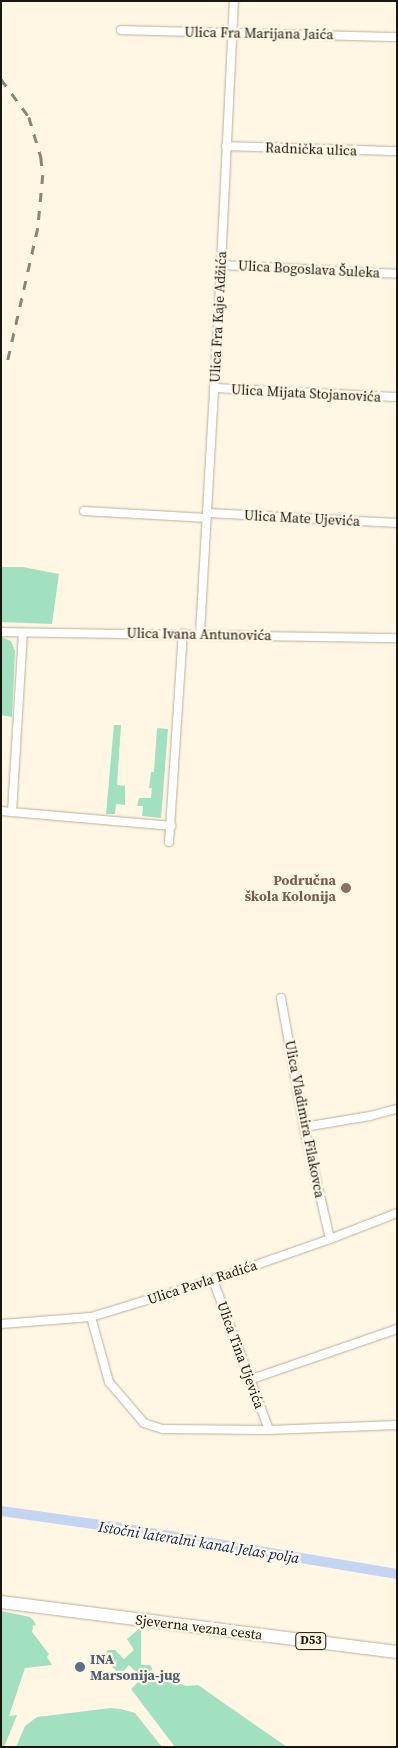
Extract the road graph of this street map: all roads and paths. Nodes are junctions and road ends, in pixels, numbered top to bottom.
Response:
1 (234, 1) edge
2 (120, 30) dead end
3 (233, 32) junction
4 (397, 37) edge
5 (226, 146) junction
6 (397, 151) edge
7 (222, 265) junction
8 (397, 274) edge
9 (214, 388) junction
10 (397, 397) edge
11 (84, 511) dead end
12 (207, 516) junction
13 (397, 523) edge
14 (1, 632) edge
15 (23, 633) junction
16 (183, 633) junction
17 (200, 634) junction
18 (397, 638) edge
19 (1, 811) edge
20 (12, 812) junction
21 (171, 826) junction
22 (169, 842) dead end
23 (281, 998) dead end
24 (397, 1109) edge
25 (304, 1127) junction
26 (397, 1213) edge
27 (330, 1240) junction
28 (213, 1280) junction
29 (91, 1317) junction
30 (1, 1324) edge
31 (397, 1328) edge
32 (249, 1380) junction
33 (397, 1425) edge
34 (269, 1430) junction
35 (1, 1602) edge
36 (397, 1652) edge

1 - 3 street, Ulica Fra Kaje Adžića
2 - 3 street, Ulica Fra Marijana Jaića
3 - 4 street, Ulica Fra Marijana Jaića
3 - 5 street, Ulica Fra Kaje Adžića
5 - 6 street, Radnička ulica
5 - 7 street, Ulica Fra Kaje Adžića
7 - 8 street, Ulica Bogoslava Šuleka
7 - 9 street, Ulica Fra Kaje Adžića
9 - 10 street, Ulica Mijata Stojanovića
9 - 12 street, Ulica Fra Kaje Adžića
11 - 12 street, Ulica Mate Ujevića
12 - 13 street, Ulica Mate Ujevića
12 - 17 street, Ulica Fra Kaje Adžića
14 - 15 street, Ulica Ivana Antunovića
15 - 16 street, Ulica Ivana Antunovića
15 - 20 street
16 - 17 street, Ulica Ivana Antunovića
16 - 21 street
17 - 18 street, Ulica Ivana Antunovića
19 - 20 street
20 - 21 street
21 - 22 street
23 - 25 street, Ulica Vladimira Filakovca
24 - 25 street
25 - 27 street, Ulica Vladimira Filakovca
26 - 27 street, Ulica Pavla Radića
27 - 28 street, Ulica Pavla Radića
28 - 29 street, Ulica Pavla Radića
28 - 32 street, Ulica Tina Ujevića
29 - 30 street, Ulica Pavla Radića
29 - 34 street, Ulica Tina Ujevića
31 - 32 street
32 - 34 street, Ulica Tina Ujevića
33 - 34 street, Ulica Tina Ujevića
35 - 36 main road, Sjeverna vezna cesta / D53

